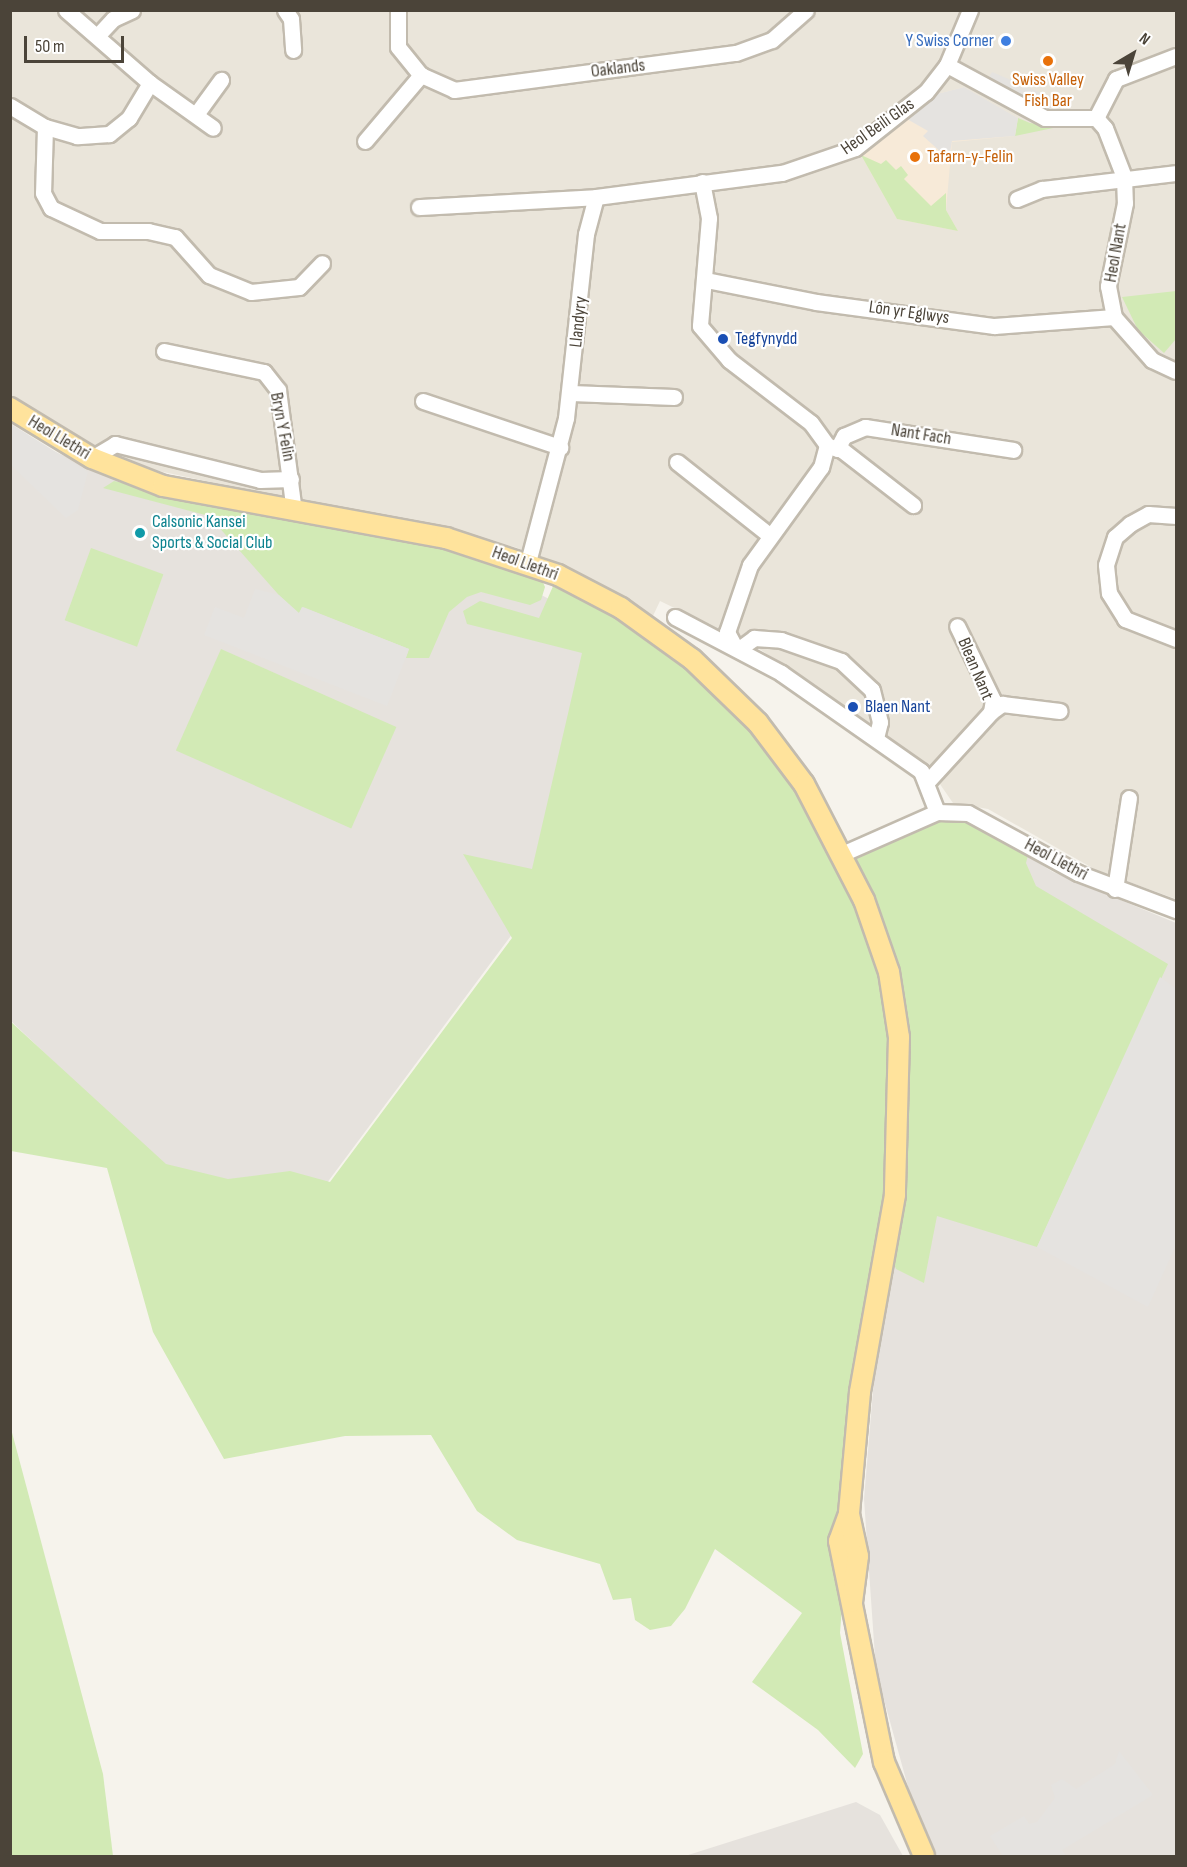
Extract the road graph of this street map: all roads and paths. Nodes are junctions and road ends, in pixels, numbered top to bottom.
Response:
1 (66, 10) edge
2 (132, 10) edge
3 (285, 10) edge
4 (398, 10) edge
5 (806, 10) edge
6 (970, 10) edge
7 (99, 34) junction
8 (294, 50) dead end
9 (1176, 56) edge
10 (947, 65) junction
11 (421, 75) junction
12 (221, 80) dead end
13 (150, 82) junction
14 (10, 106) edge
15 (197, 113) junction
16 (1096, 118) junction
17 (45, 127) junction
18 (213, 128) dead end
19 (365, 141) dead end
20 (1176, 173) edge
21 (1124, 177) junction
22 (702, 182) junction
23 (596, 197) junction
24 (1017, 199) dead end
25 (419, 207) dead end
26 (322, 263) dead end
27 (706, 280) junction
28 (1114, 317) junction
29 (164, 351) dead end
30 (1176, 371) edge
31 (571, 393) junction
32 (674, 397) dead end
33 (423, 401) dead end
34 (10, 408) edge
35 (560, 447) junction
36 (832, 447) junction
37 (1013, 450) dead end
38 (92, 458) junction
39 (677, 462) dead end
40 (291, 479) junction
41 (913, 505) dead end
42 (294, 511) junction
43 (1176, 516) edge
44 (768, 535) junction
45 (528, 562) junction
46 (675, 617) dead end
47 (957, 626) dead end
48 (1176, 639) edge
49 (737, 648) junction
50 (1060, 711) dead end
51 (991, 712) junction
52 (876, 738) junction
53 (928, 781) junction
54 (1129, 798) dead end
55 (937, 812) junction
56 (844, 854) junction
57 (1115, 889) junction
58 (1176, 910) edge
59 (924, 1857) edge

1 - 7 street
2 - 7 street
3 - 8 street
4 - 11 street, Oaklands
5 - 11 street, Oaklands
6 - 10 street, Heol Beili Glas
7 - 13 street
9 - 16 street
10 - 16 street
10 - 22 street, Heol Beili Glas
11 - 19 street
12 - 15 street
13 - 15 street
13 - 17 street
14 - 17 street
15 - 18 street
16 - 21 street, Heol Nant
17 - 26 street
20 - 21 street
21 - 24 street
21 - 28 street, Heol Nant
22 - 23 street
22 - 27 street
23 - 25 street
23 - 31 street, Llandyry
27 - 28 street, Lôn yr Eglwys
27 - 36 street
28 - 30 street
29 - 40 street, Bryn Y Felin
31 - 32 street
31 - 35 street, Llandyry
33 - 35 street
34 - 38 main road, Heol Llethri
35 - 45 street, Llandyry
36 - 37 street, Nant Fach
36 - 41 street
36 - 44 street
38 - 40 street, Bryn Y Felin
38 - 42 main road, Heol Llethri
39 - 44 street
40 - 42 street, Bryn Y Felin
42 - 45 main road, Heol Llethri
43 - 48 street
44 - 49 street
45 - 56 main road, Heol Llethri
46 - 49 street
47 - 51 street, Blean Nant
49 - 52 street
49 - 52 street
50 - 51 street, Blean Nant
51 - 53 street, Blean Nant
52 - 53 street
53 - 55 street
54 - 57 street
55 - 56 street, Heol Llethri
55 - 57 street, Heol Llethri
56 - 59 main road
57 - 58 street, Heol Llethri

